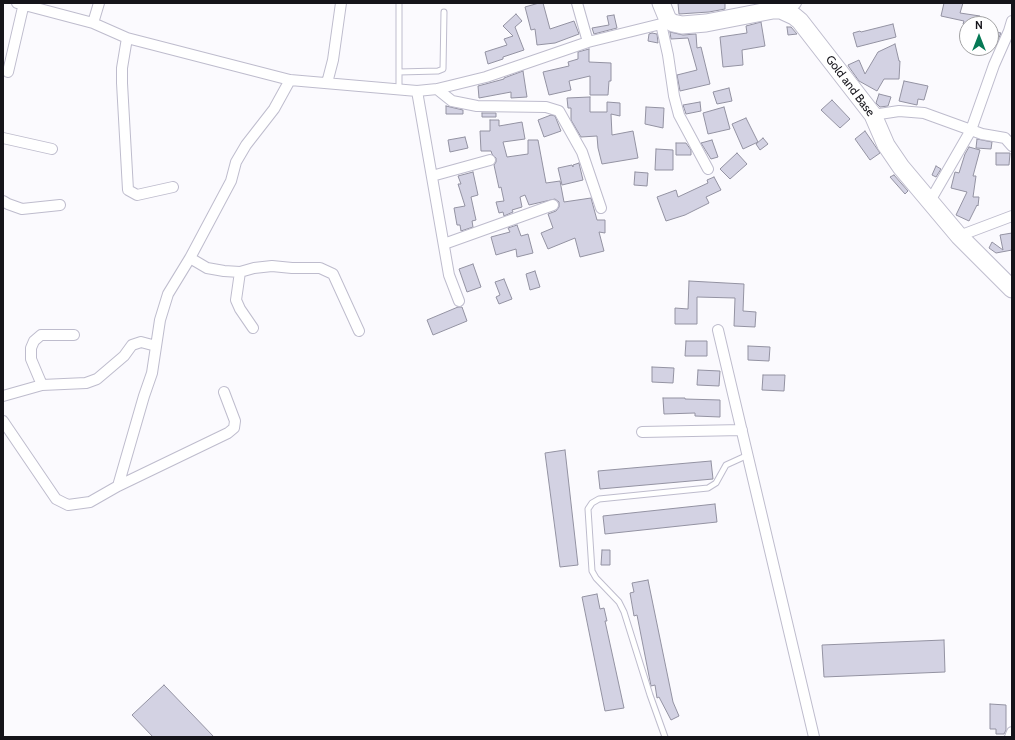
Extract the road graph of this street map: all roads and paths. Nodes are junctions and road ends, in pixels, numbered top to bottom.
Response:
1 (99, 3) edge
2 (342, 3) edge
3 (399, 3) edge
4 (577, 3) edge
5 (661, 3) edge
6 (21, 4) edge
7 (792, 8) edge
8 (444, 12) dead end
9 (664, 22) junction
10 (92, 23) junction
11 (1011, 28) edge
12 (127, 38) junction
13 (588, 42) junction
14 (8, 72) dead end
15 (399, 72) junction
16 (290, 80) junction
17 (327, 83) junction
18 (399, 89) junction
19 (437, 89) junction
20 (417, 91) junction
21 (873, 115) junction
22 (971, 130) junction
23 (3, 138) edge
24 (1012, 146) edge
25 (52, 149) dead end
26 (490, 160) dead end
27 (708, 170) dead end
28 (432, 176) junction
29 (172, 187) dead end
30 (3, 201) edge
31 (930, 201) junction
32 (553, 204) dead end
33 (60, 205) dead end
34 (602, 208) dead end
35 (1012, 216) edge
36 (959, 236) junction
37 (444, 244) junction
38 (190, 258) junction
39 (240, 272) junction
40 (1012, 289) edge
41 (459, 301) dead end
42 (253, 328) dead end
43 (718, 330) dead end
44 (359, 331) dead end
45 (74, 335) dead end
46 (156, 346) junction
47 (42, 385) junction
48 (224, 392) dead end
49 (3, 396) edge
50 (3, 421) edge
51 (742, 430) junction
52 (642, 432) dead end
53 (748, 455) junction
54 (118, 486) junction
55 (1012, 732) edge
56 (665, 737) edge
57 (814, 737) edge
58 (1010, 737) edge

1 - 10 street
2 - 17 street
3 - 15 lane
4 - 13 street
5 - 9 main road
6 - 10 street
6 - 14 street
7 - 9 main road, Gold and Base
7 - 21 main road, Gold and Base
8 - 15 lane
9 - 13 street
9 - 27 street
10 - 12 street
11 - 22 street
12 - 16 street
12 - 29 street
13 - 19 street
15 - 18 lane
16 - 17 street
16 - 38 street
17 - 18 street
18 - 20 street
19 - 20 street
19 - 34 street
20 - 28 street
21 - 22 street
21 - 31 main road, Gold and Base
22 - 24 street
22 - 31 street
23 - 25 street
26 - 28 street
28 - 37 street
30 - 33 street
31 - 36 main road, Gold and Base
32 - 37 street
35 - 36 street
36 - 40 main road, Gold and Base
37 - 41 street
38 - 39 street
38 - 46 street
39 - 42 street
39 - 44 street
43 - 51 street
45 - 47 street
46 - 47 street
46 - 54 street
47 - 49 street
48 - 54 street
50 - 54 street
51 - 52 street
51 - 53 street
53 - 56 lane
53 - 57 street
55 - 58 street

